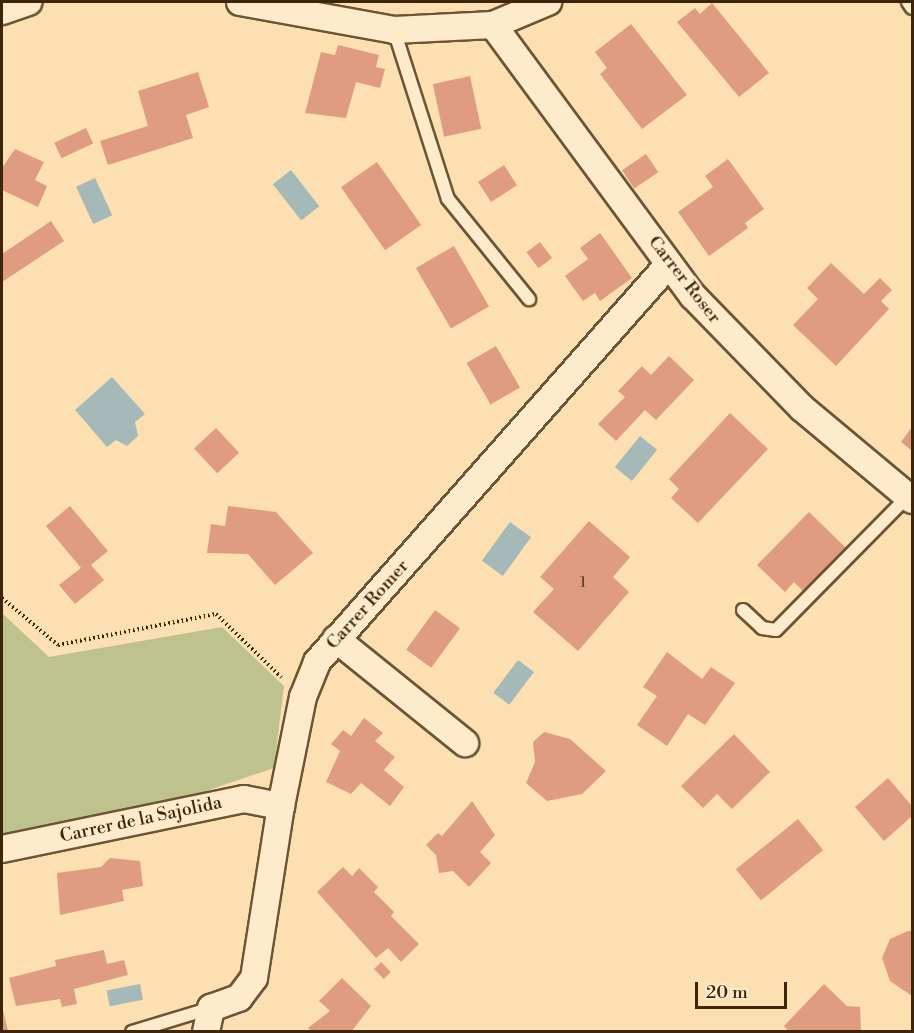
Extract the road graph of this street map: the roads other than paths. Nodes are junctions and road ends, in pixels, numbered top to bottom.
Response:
1 (28, 2) edge
2 (240, 2) edge
3 (548, 2) edge
4 (908, 2) edge
5 (912, 8) edge
6 (2, 10) edge
7 (493, 25) junction
8 (394, 30) junction
9 (669, 264) junction
10 (529, 299) dead end
11 (910, 499) edge
12 (743, 610) dead end
13 (336, 639) junction
14 (465, 743) dead end
15 (281, 806) junction
16 (2, 849) edge
17 (209, 1020) edge
18 (132, 1032) edge

1 - 6 street
2 - 8 street
3 - 7 street
4 - 5 lane
7 - 8 street
7 - 9 street, Carrer Roser
8 - 10 lane
9 - 11 street, Carrer Roser
9 - 13 street, Carrer Romer
11 - 12 lane
13 - 14 street
13 - 15 street, Carrer Romer
15 - 16 street, Carrer de la Sajolida
15 - 17 street, Carrer Romer
17 - 18 lane, Carrer Romer

